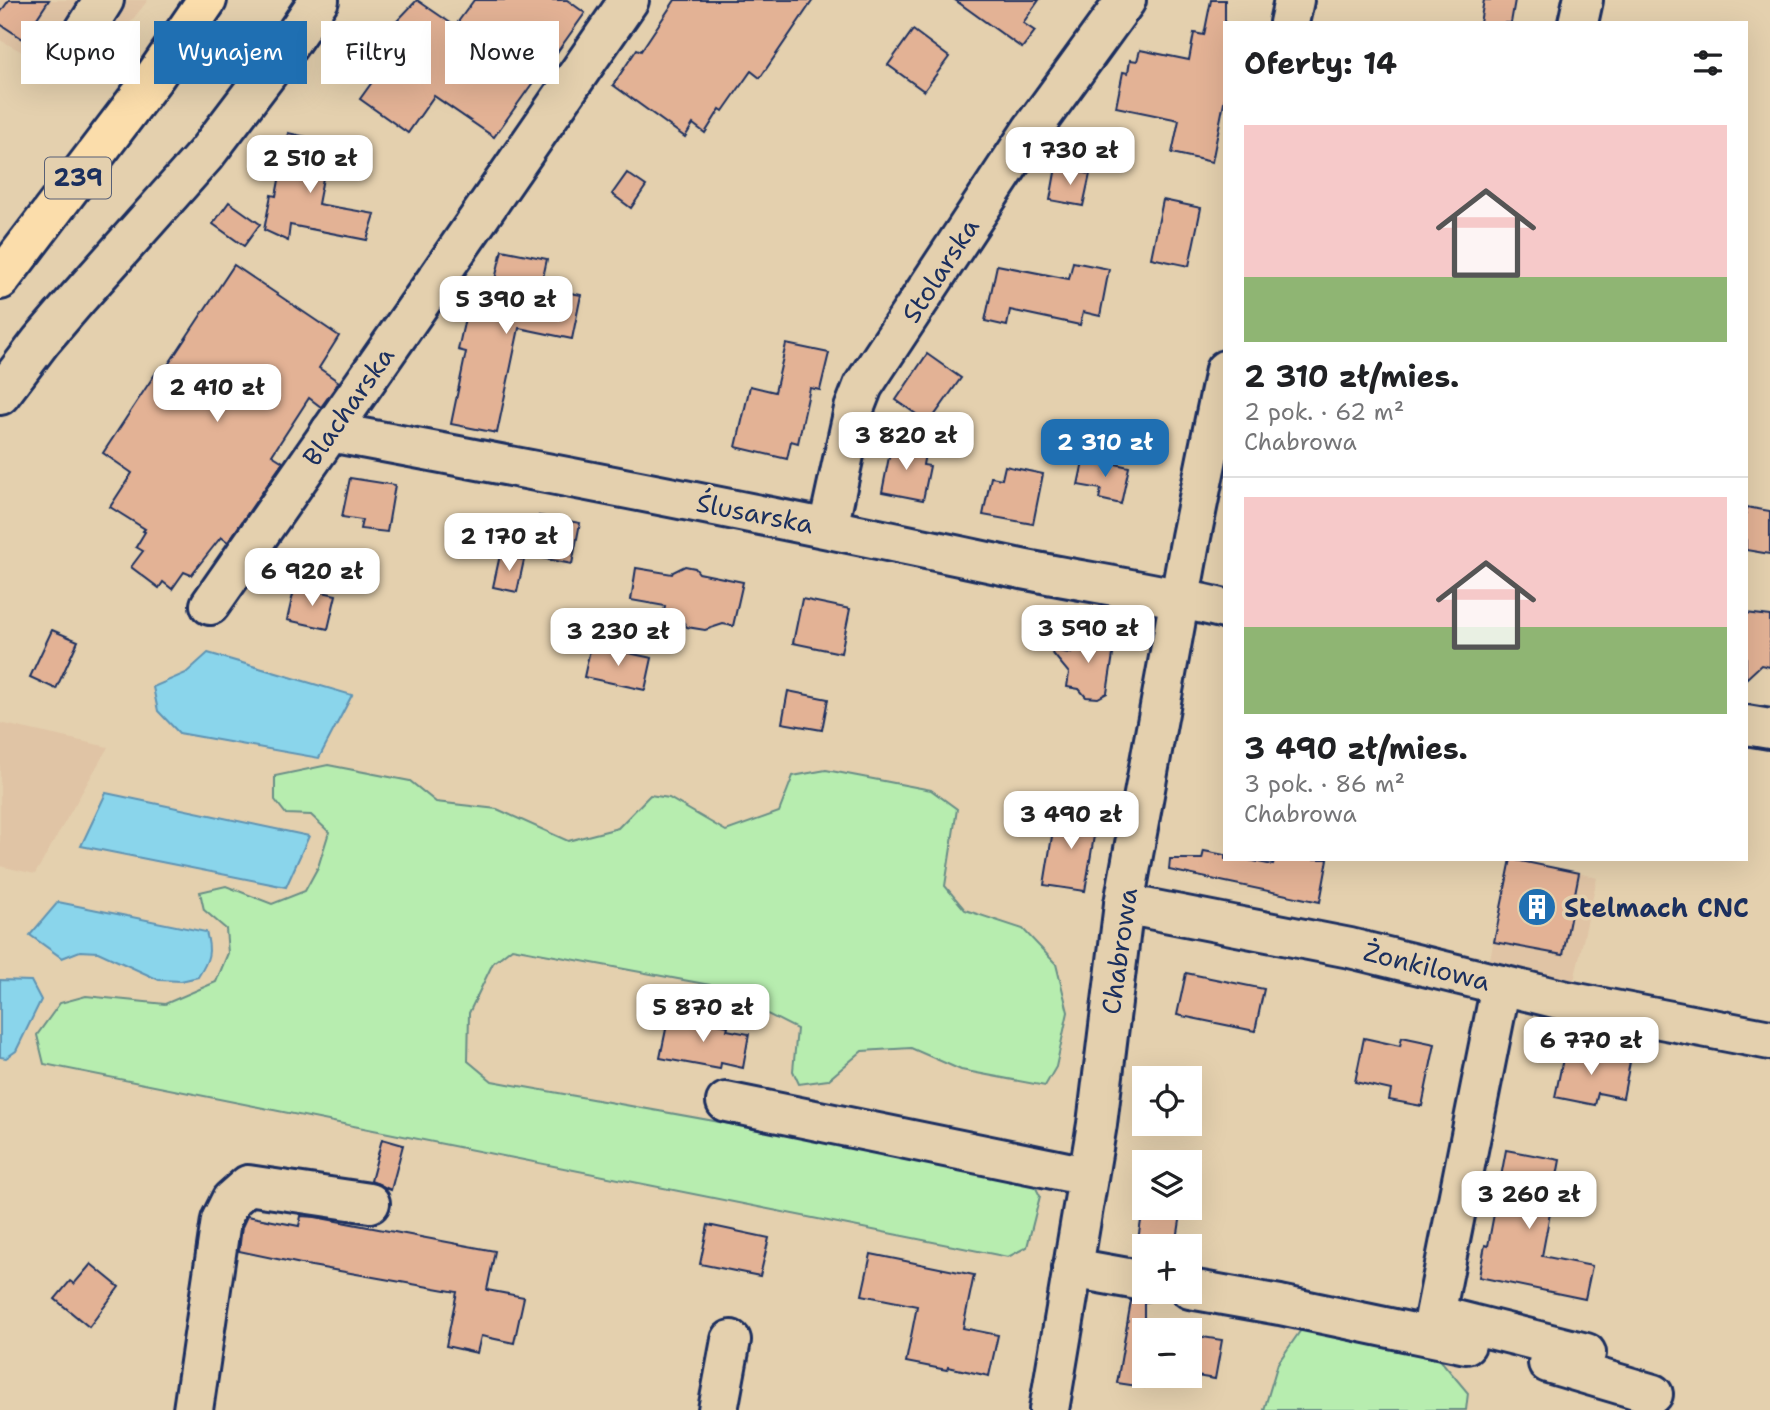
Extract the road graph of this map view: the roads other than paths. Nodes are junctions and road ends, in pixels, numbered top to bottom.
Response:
1 (104, 0) edge
2 (207, 0) edge
3 (319, 0) edge
4 (629, 0) edge
5 (1126, 0) edge
6 (1294, 0) edge
7 (1583, 0) edge
8 (91, 21) edge
9 (1289, 21) edge
10 (1578, 21) edge
11 (0, 280) edge
12 (1223, 380) edge
13 (0, 395) edge
14 (330, 432) junction
15 (828, 528) junction
16 (1180, 598) junction
17 (210, 605) dead end
18 (1223, 609) edge
19 (1748, 725) edge
20 (1770, 729) edge
21 (1124, 904) junction
22 (1501, 985) junction
23 (1770, 1040) edge
24 (726, 1102) dead end
25 (1087, 1176) junction
26 (370, 1203) dead end
27 (1072, 1268) junction
28 (1132, 1279) edge
29 (1202, 1291) edge
30 (730, 1340) dead end
31 (1586, 1353) dead end
32 (1653, 1394) dead end
33 (193, 1410) edge
34 (718, 1410) edge
35 (1049, 1410) edge

1 - 8 street
2 - 11 main road, 239
3 - 13 street
4 - 14 street, Blacharska
5 - 15 street, Stolarska
6 - 9 street
7 - 10 street
12 - 16 street, Chabrowa
14 - 15 street, Ślusarska
14 - 17 street, Blacharska
15 - 16 street, Ślusarska
16 - 18 street, Ślusarska
16 - 21 street, Chabrowa
19 - 20 street
21 - 22 street, Żonkilowa
21 - 25 street, Chabrowa
22 - 23 street, Żonkilowa
22 - 31 street
24 - 25 street
25 - 27 street, Chabrowa
26 - 33 street
27 - 28 street
27 - 35 street, Chabrowa
29 - 32 street
30 - 34 street

